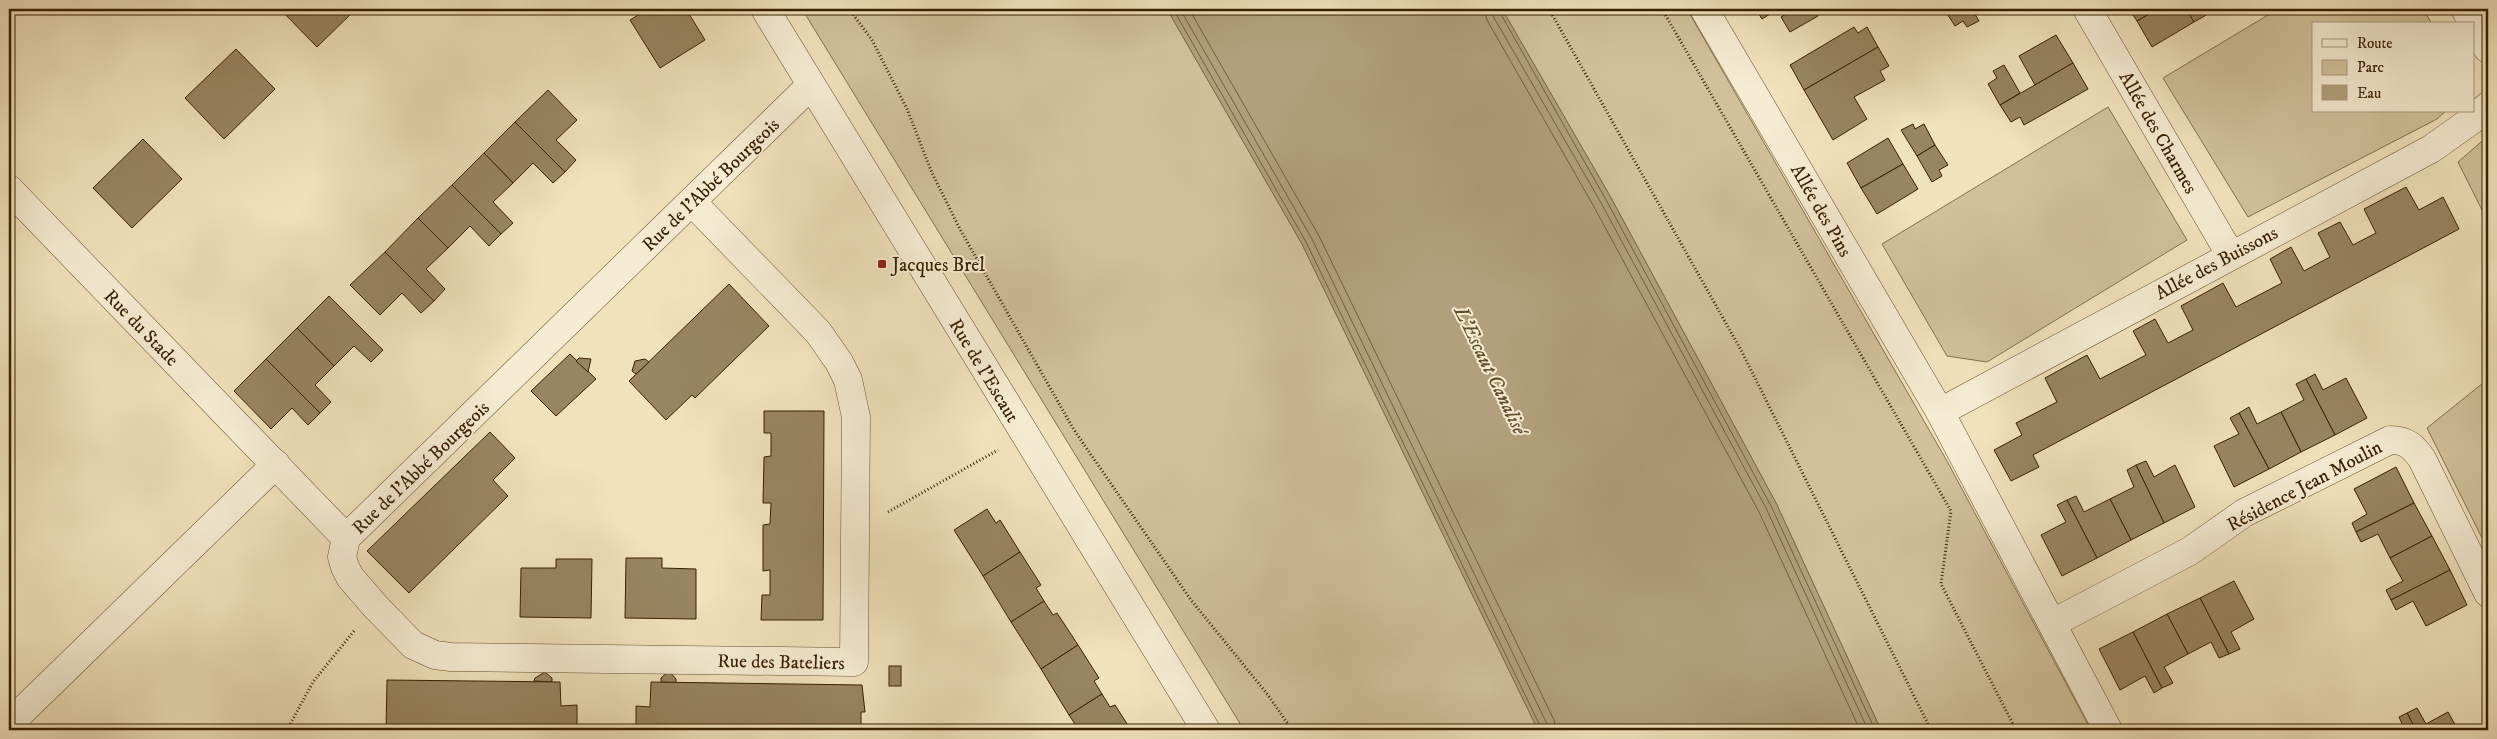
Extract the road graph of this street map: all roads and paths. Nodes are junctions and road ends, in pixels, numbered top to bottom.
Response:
1 (765, 9) edge
2 (849, 9) edge
3 (1549, 9) edge
4 (1662, 9) edge
5 (1704, 9) edge
6 (2087, 9) edge
7 (2465, 9) edge
8 (2472, 22) edge
9 (2474, 25) edge
10 (2488, 49) edge
11 (812, 85) junction
12 (2488, 106) edge
13 (9, 189) edge
14 (692, 202) junction
15 (2230, 254) junction
16 (1940, 412) junction
17 (1024, 435) junction
18 (276, 464) junction
19 (857, 530) junction
20 (346, 538) junction
21 (2488, 593) edge
22 (375, 606) junction
23 (2053, 622) junction
24 (9, 724) edge
25 (287, 730) edge
26 (1206, 730) edge
27 (1292, 730) edge
28 (1931, 730) edge
29 (2016, 730) edge
30 (2108, 730) edge

1 - 11 street, Rue de l'Escaut
2 - 27 path
3 - 28 path
4 - 29 path
5 - 16 street, Allée des Pins
6 - 15 street, Allée des Charmes
7 - 8 street
9 - 10 street
11 - 14 street, Rue de l'Abbé Bourgeois
11 - 17 street, Rue de l'Escaut
12 - 15 street, Allée des Buissons
13 - 18 street, Rue du Stade
14 - 19 street, Rue des Bateliers
14 - 20 street, Rue de l'Abbé Bourgeois
15 - 16 street, Allée des Buissons
16 - 23 street
17 - 19 path
17 - 26 street, Rue de l'Escaut
18 - 20 street, Rue de l'Abbé Bourgeois
18 - 24 street
19 - 22 street, Rue des Bateliers
20 - 22 street, Rue des Bateliers
21 - 23 street, Résidence Jean Moulin
22 - 25 path
23 - 30 street

